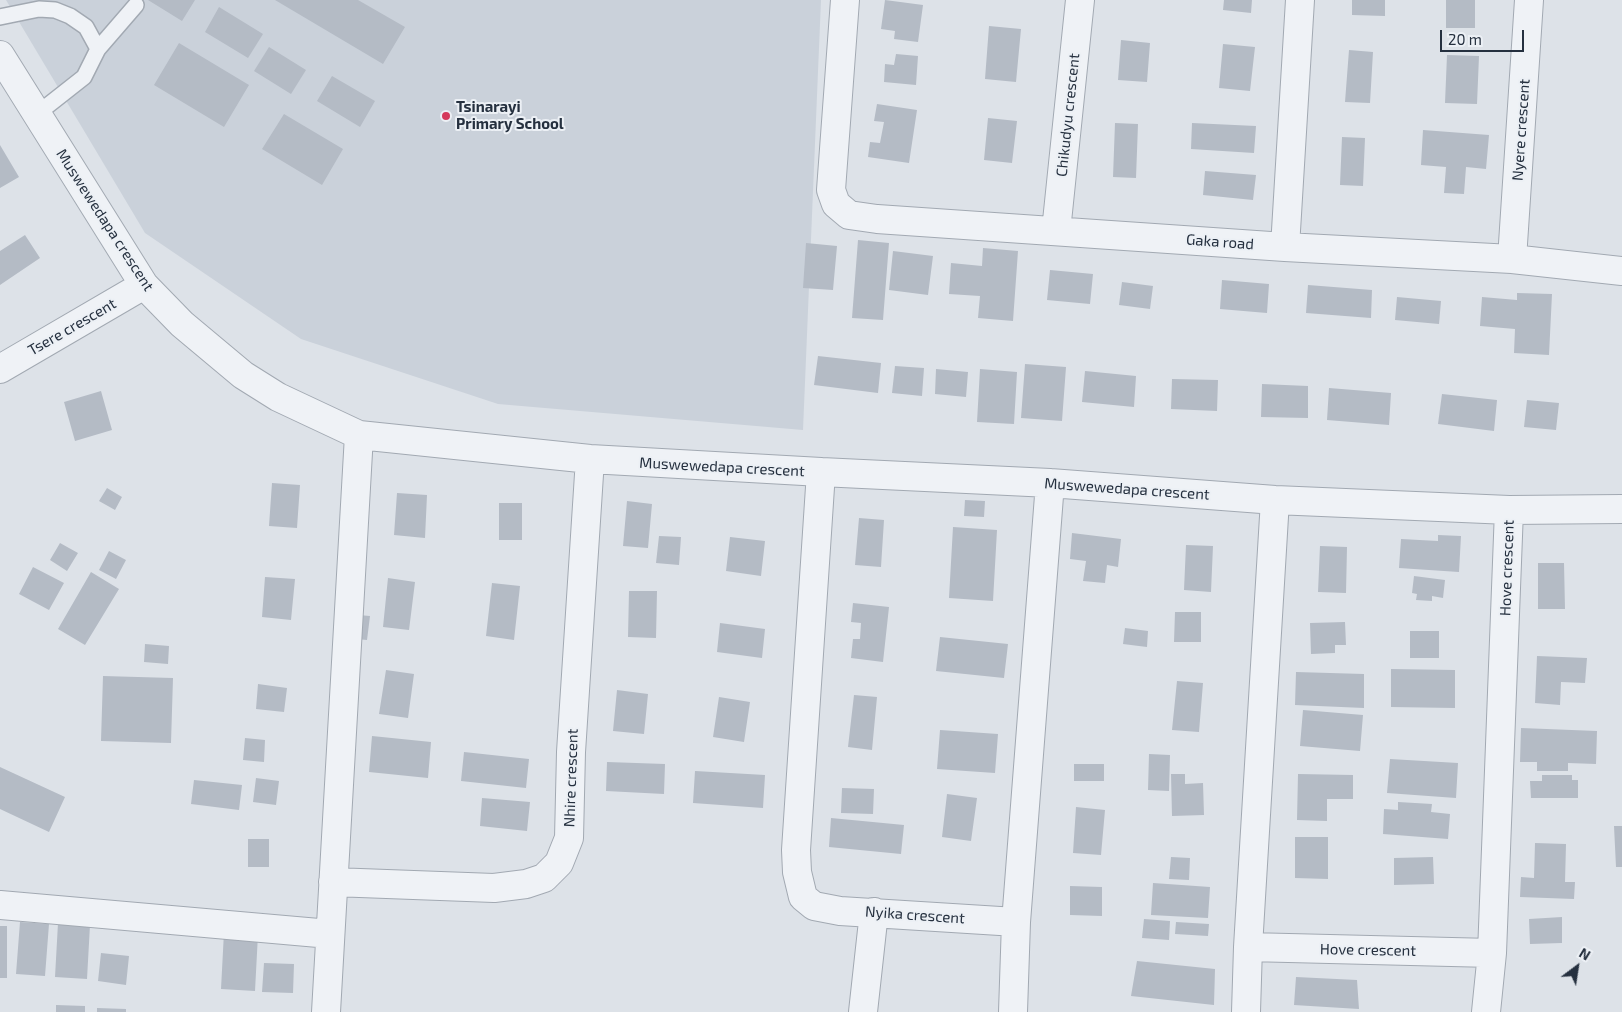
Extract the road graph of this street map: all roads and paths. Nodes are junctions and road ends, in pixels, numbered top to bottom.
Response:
1 (845, 0) edge
2 (1080, 0) edge
3 (1300, 0) edge
4 (1529, 0) edge
5 (136, 5) dead end
6 (0, 17) edge
7 (98, 49) junction
8 (0, 55) edge
9 (7, 86) edge
10 (37, 114) junction
11 (1056, 231) junction
12 (1285, 247) junction
13 (1512, 259) junction
14 (1622, 271) edge
15 (144, 285) junction
16 (0, 369) edge
17 (359, 435) junction
18 (590, 459) junction
19 (821, 472) junction
20 (1050, 482) junction
21 (1275, 500) junction
22 (1622, 509) edge
23 (1509, 510) junction
24 (333, 882) junction
25 (0, 905) edge
26 (874, 912) junction
27 (1016, 922) junction
28 (330, 934) junction
29 (1248, 947) junction
30 (1492, 952) junction
31 (326, 1012) edge
32 (863, 1012) edge
33 (1013, 1012) edge
34 (1246, 1012) edge
35 (1486, 1012) edge

1 - 11 street, Gaka road
2 - 11 street, Chikudyu crescent
3 - 12 street
4 - 13 street, Nyere crescent
5 - 7 lane
6 - 7 lane
7 - 10 lane
8 - 9 street, Muswewedapa crescent
9 - 10 street, Muswewedapa crescent
10 - 15 street, Muswewedapa crescent
11 - 12 street, Gaka road
12 - 13 street, Gaka road
13 - 14 street, Gaka road
15 - 16 street, Tsere crescent
15 - 17 street, Muswewedapa crescent
17 - 18 street, Muswewedapa crescent
17 - 24 street
18 - 19 street, Muswewedapa crescent
18 - 24 street, Nhire crescent
19 - 20 street, Muswewedapa crescent
19 - 26 street, Nyika crescent
20 - 21 street, Muswewedapa crescent
20 - 27 street
21 - 23 street, Muswewedapa crescent
21 - 29 street
22 - 23 street, Muswewedapa crescent
23 - 30 street, Hove crescent
24 - 28 street
25 - 28 street
26 - 27 street, Nyika crescent
26 - 32 street
27 - 33 street
28 - 31 street
29 - 30 street, Hove crescent
29 - 34 street
30 - 35 street

